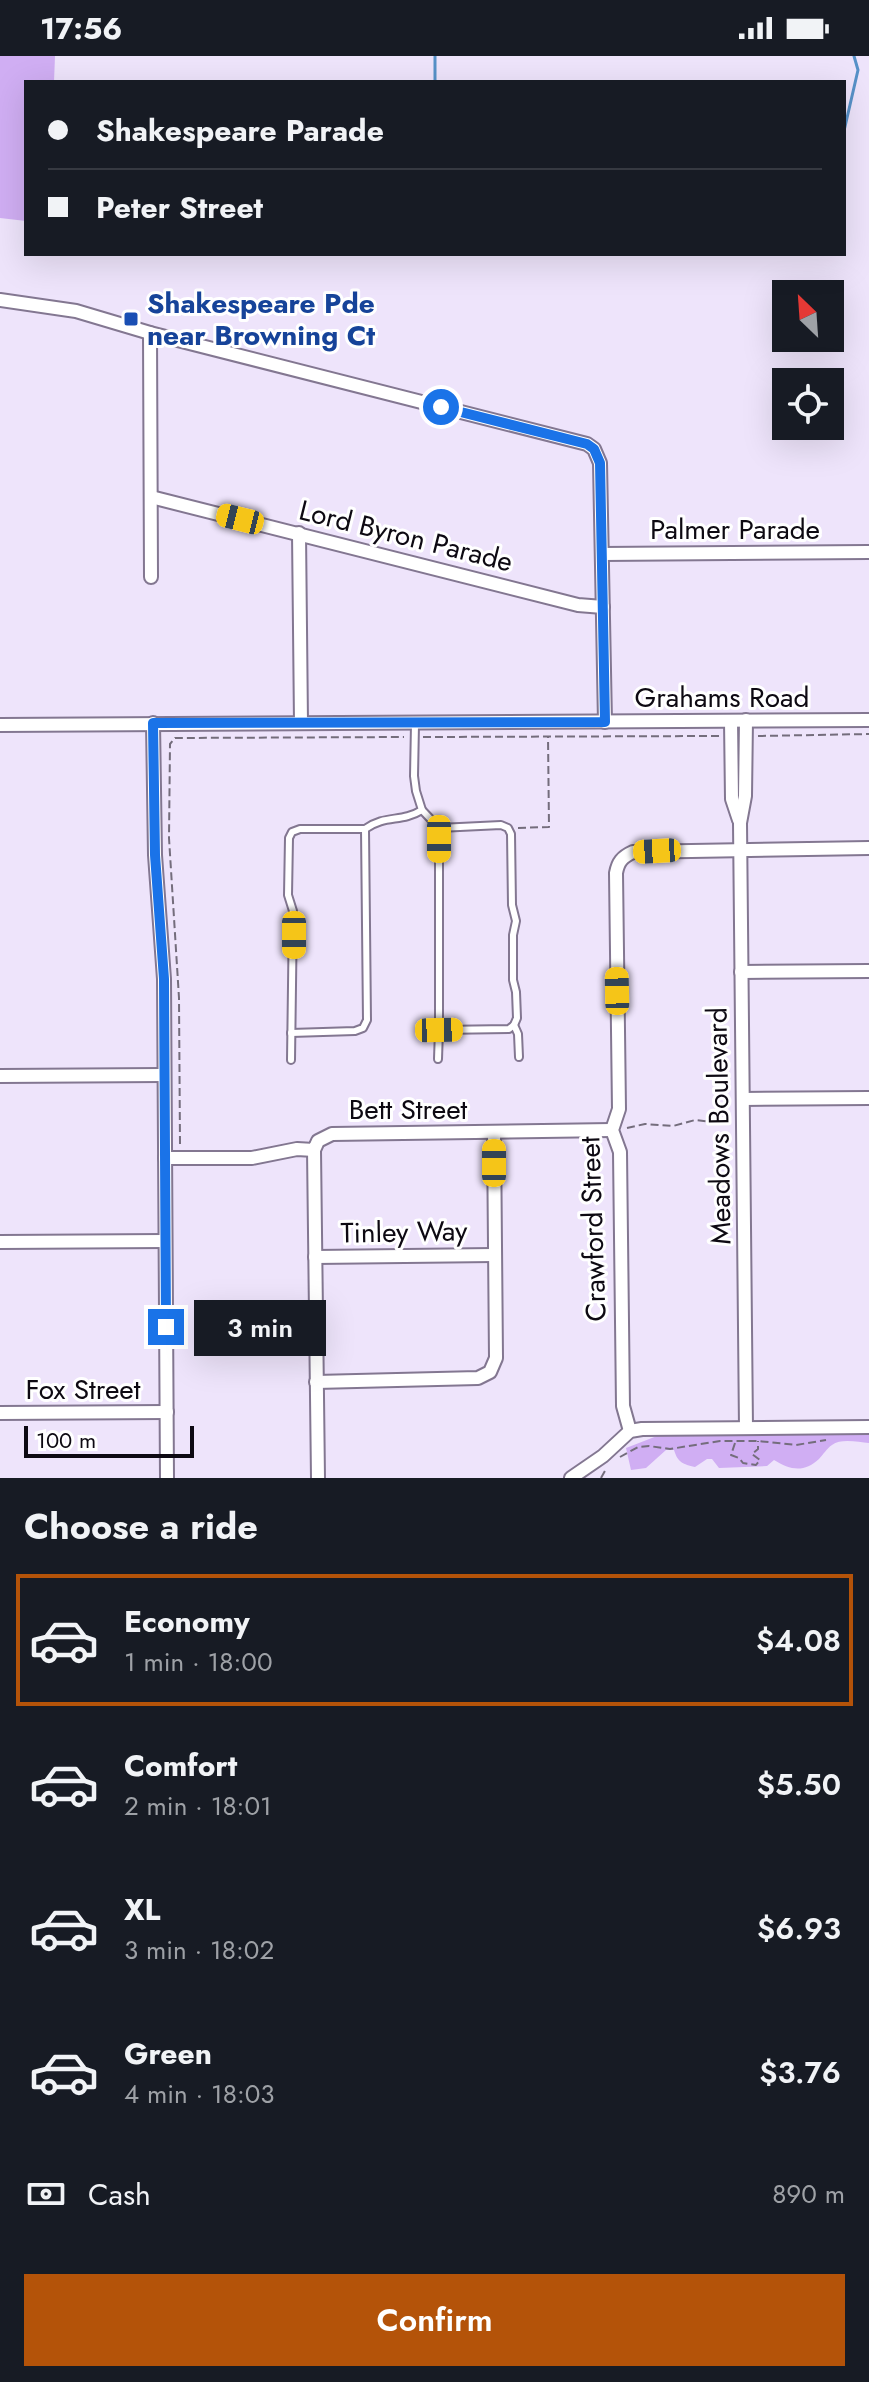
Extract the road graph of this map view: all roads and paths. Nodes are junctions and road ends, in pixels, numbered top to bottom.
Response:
1 (0, 300) edge
2 (150, 333) junction
3 (151, 497) junction
4 (299, 533) junction
5 (869, 552) edge
6 (602, 554) junction
7 (151, 577) dead end
8 (603, 607) junction
9 (746, 720) junction
10 (869, 720) edge
11 (731, 721) junction
12 (605, 722) junction
13 (153, 723) junction
14 (301, 723) junction
15 (548, 723) junction
16 (415, 724) junction
17 (0, 725) edge
18 (869, 734) edge
19 (755, 736) dead end
20 (422, 810) junction
21 (740, 823) junction
22 (439, 828) junction
23 (508, 828) junction
24 (365, 829) junction
25 (869, 848) edge
26 (740, 850) junction
27 (869, 971) edge
28 (741, 972) junction
29 (514, 1025) junction
30 (439, 1030) junction
31 (291, 1033) junction
32 (519, 1057) dead end
33 (438, 1059) dead end
34 (291, 1060) dead end
35 (163, 1075) junction
36 (0, 1076) edge
37 (869, 1098) edge
38 (743, 1099) junction
39 (744, 1124) junction
40 (612, 1130) junction
41 (494, 1133) junction
42 (314, 1150) junction
43 (165, 1158) junction
44 (165, 1241) junction
45 (0, 1242) edge
46 (494, 1255) junction
47 (315, 1257) junction
48 (316, 1382) junction
49 (167, 1412) junction
50 (0, 1413) edge
51 (869, 1427) edge
52 (746, 1428) junction
53 (630, 1431) junction
54 (835, 1439) dead end
55 (758, 1441) junction
56 (735, 1442) junction
57 (619, 1458) dead end
58 (609, 1465) dead end
59 (167, 1478) edge
60 (318, 1478) edge
61 (571, 1478) edge
62 (601, 1478) edge

1 - 2 street
2 - 3 street
2 - 6 street
3 - 4 street, Lord Byron Parade
3 - 7 street
4 - 8 street, Lord Byron Parade
4 - 14 street
5 - 6 street, Palmer Parade
6 - 8 street
8 - 12 street
9 - 10 street, Grahams Road
9 - 11 street, Grahams Road
9 - 21 street, Meadows Boulevard
11 - 12 street, Grahams Road
11 - 21 street, Meadows Boulevard
12 - 15 street, Grahams Road
13 - 14 street, Grahams Road
13 - 17 street, Grahams Road
13 - 35 street
14 - 16 street, Grahams Road
15 - 16 street, Grahams Road
15 - 23 path
16 - 20 lane
18 - 19 path
20 - 22 lane
20 - 24 lane
21 - 26 street, Meadows Boulevard
22 - 23 lane
22 - 30 lane
23 - 29 lane
24 - 31 lane
24 - 31 lane
25 - 26 street
26 - 28 street, Meadows Boulevard
26 - 40 street, Crawford Street
27 - 28 street
28 - 38 street, Meadows Boulevard
29 - 30 lane
29 - 32 lane
30 - 33 lane
31 - 34 lane
35 - 36 street
35 - 43 street
37 - 38 street
38 - 39 street, Meadows Boulevard
39 - 40 path
39 - 52 street, Meadows Boulevard
40 - 41 street, Bett Street
40 - 53 street, Crawford Street
41 - 42 street, Bett Street
41 - 46 street
42 - 43 street, Bett Street
42 - 47 street
43 - 44 street
44 - 45 street
44 - 49 street
46 - 47 street, Tinley Way
46 - 48 street
47 - 48 street
48 - 60 street
49 - 50 street, Fox Street
49 - 59 street
51 - 52 street
52 - 53 street
53 - 61 street
54 - 55 path
55 - 56 path
55 - 56 path
56 - 57 path
58 - 62 path

